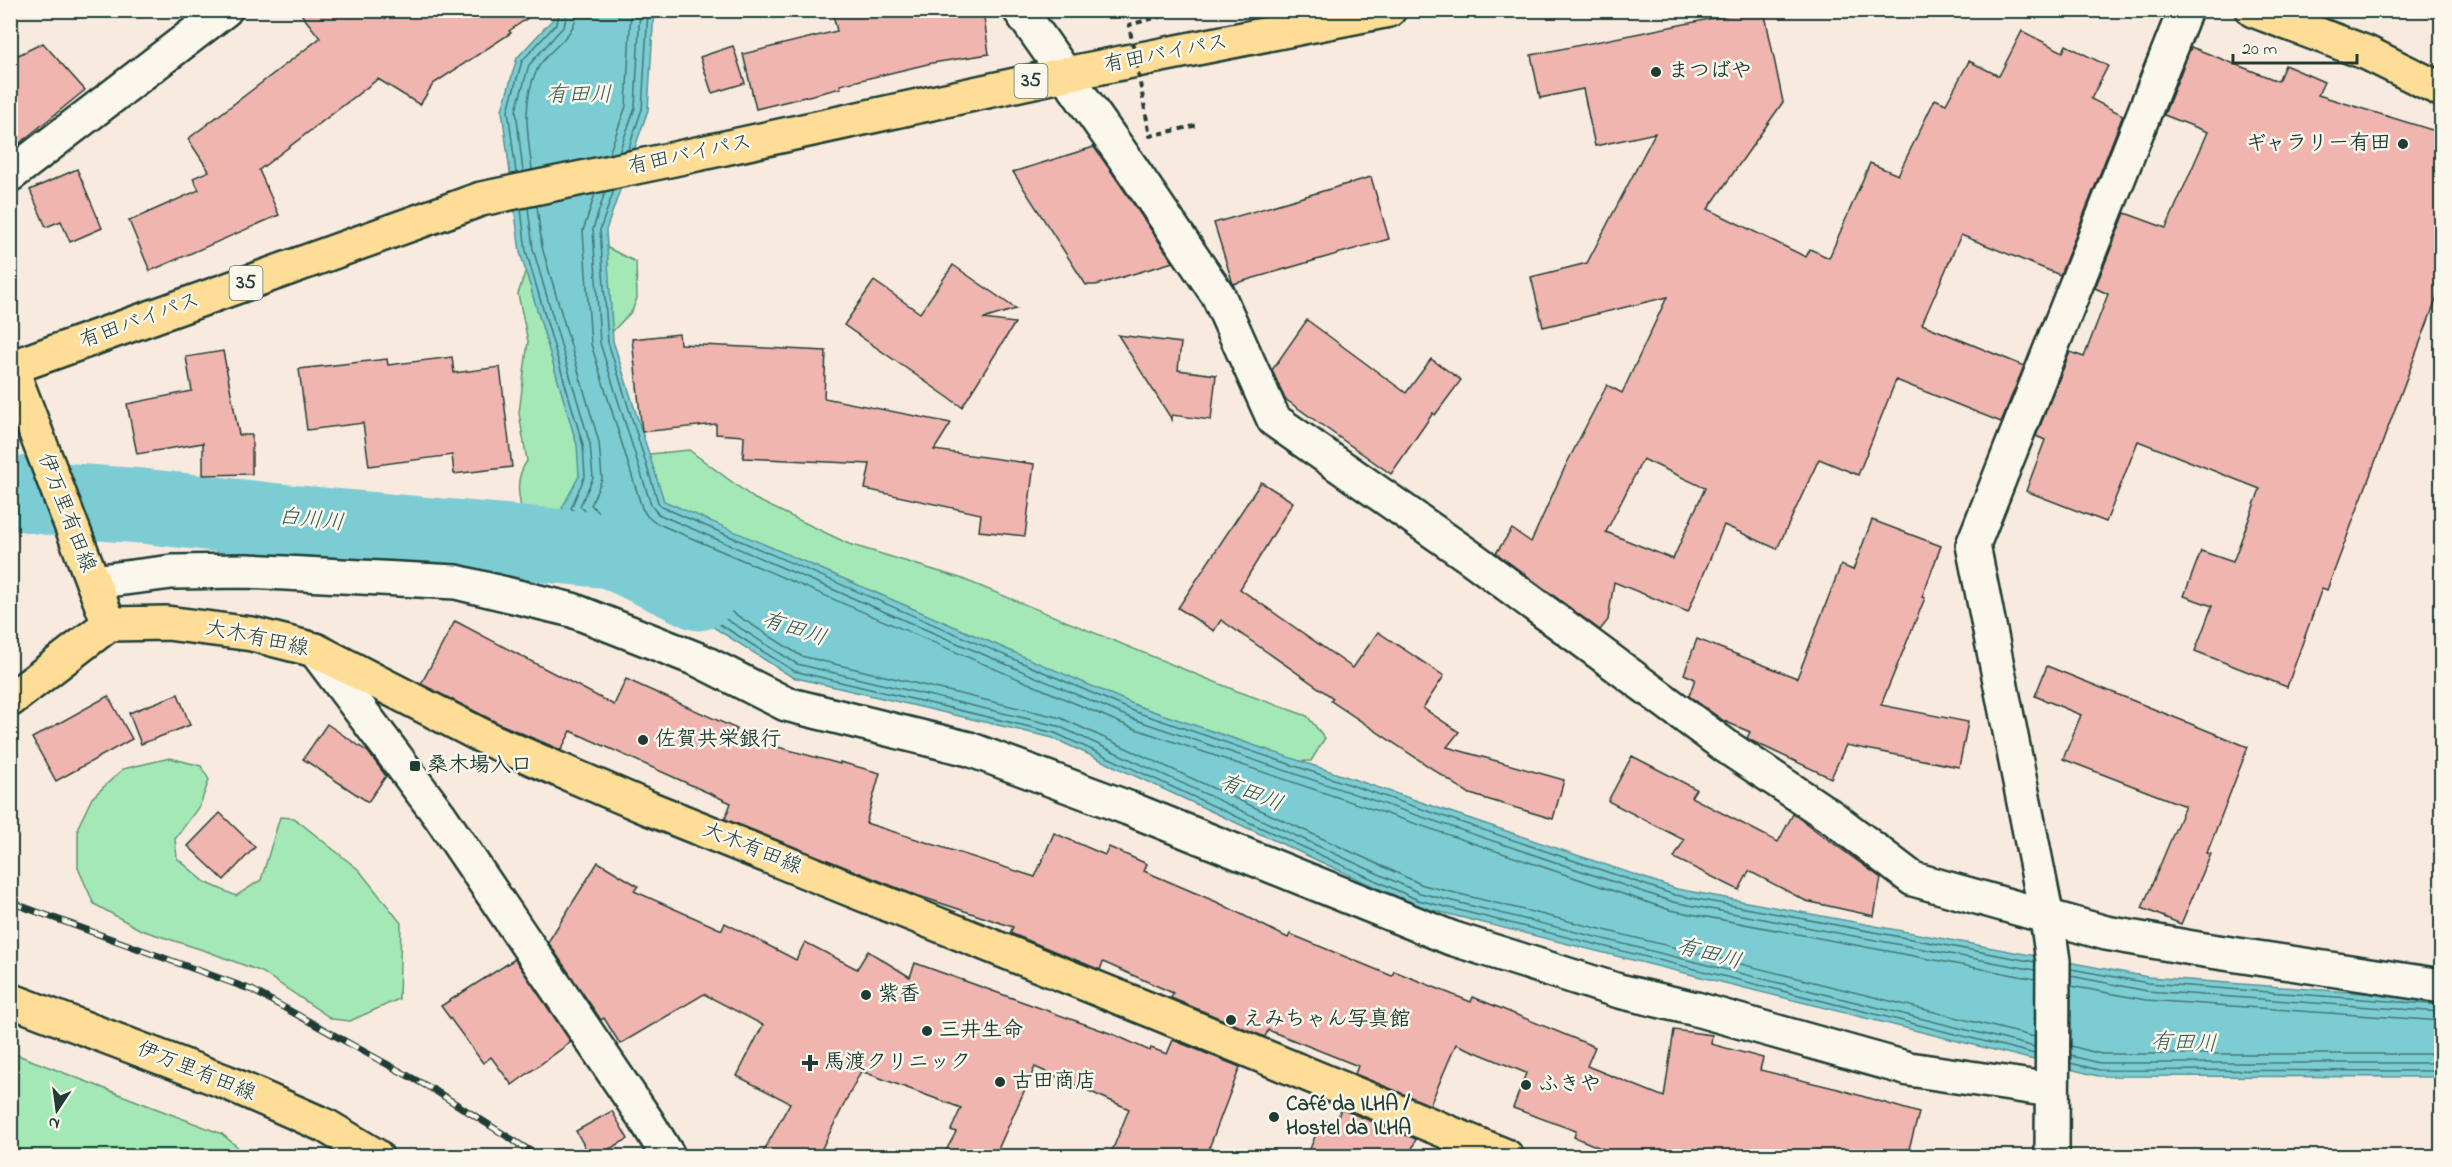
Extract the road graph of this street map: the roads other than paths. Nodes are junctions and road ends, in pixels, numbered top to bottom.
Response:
1 (225, 10) edge
2 (1020, 10) edge
3 (1389, 10) edge
4 (2185, 10) edge
5 (2253, 10) edge
6 (1066, 74) junction
7 (2442, 90) edge
8 (10, 175) edge
9 (11, 367) edge
10 (93, 582) junction
11 (109, 624) junction
12 (315, 650) junction
13 (10, 699) edge
14 (2047, 918) junction
15 (2442, 986) edge
16 (10, 1000) edge
17 (2051, 1090) junction
18 (376, 1156) edge
19 (668, 1156) edge
20 (1506, 1156) edge
21 (2052, 1156) edge

1 - 8 street
2 - 6 street
3 - 6 main road, 有田バイパス / 35
4 - 14 street
5 - 7 main road
6 - 9 main road, 有田バイパス / 35
6 - 14 street
9 - 10 main road, 伊万里有田線
10 - 11 main road, 伊万里有田線
10 - 17 street
11 - 12 main road, 大木有田線
11 - 13 main road
12 - 19 street
12 - 20 main road, 大木有田線
14 - 15 street
14 - 17 street
16 - 18 main road, 伊万里有田線
17 - 21 street

